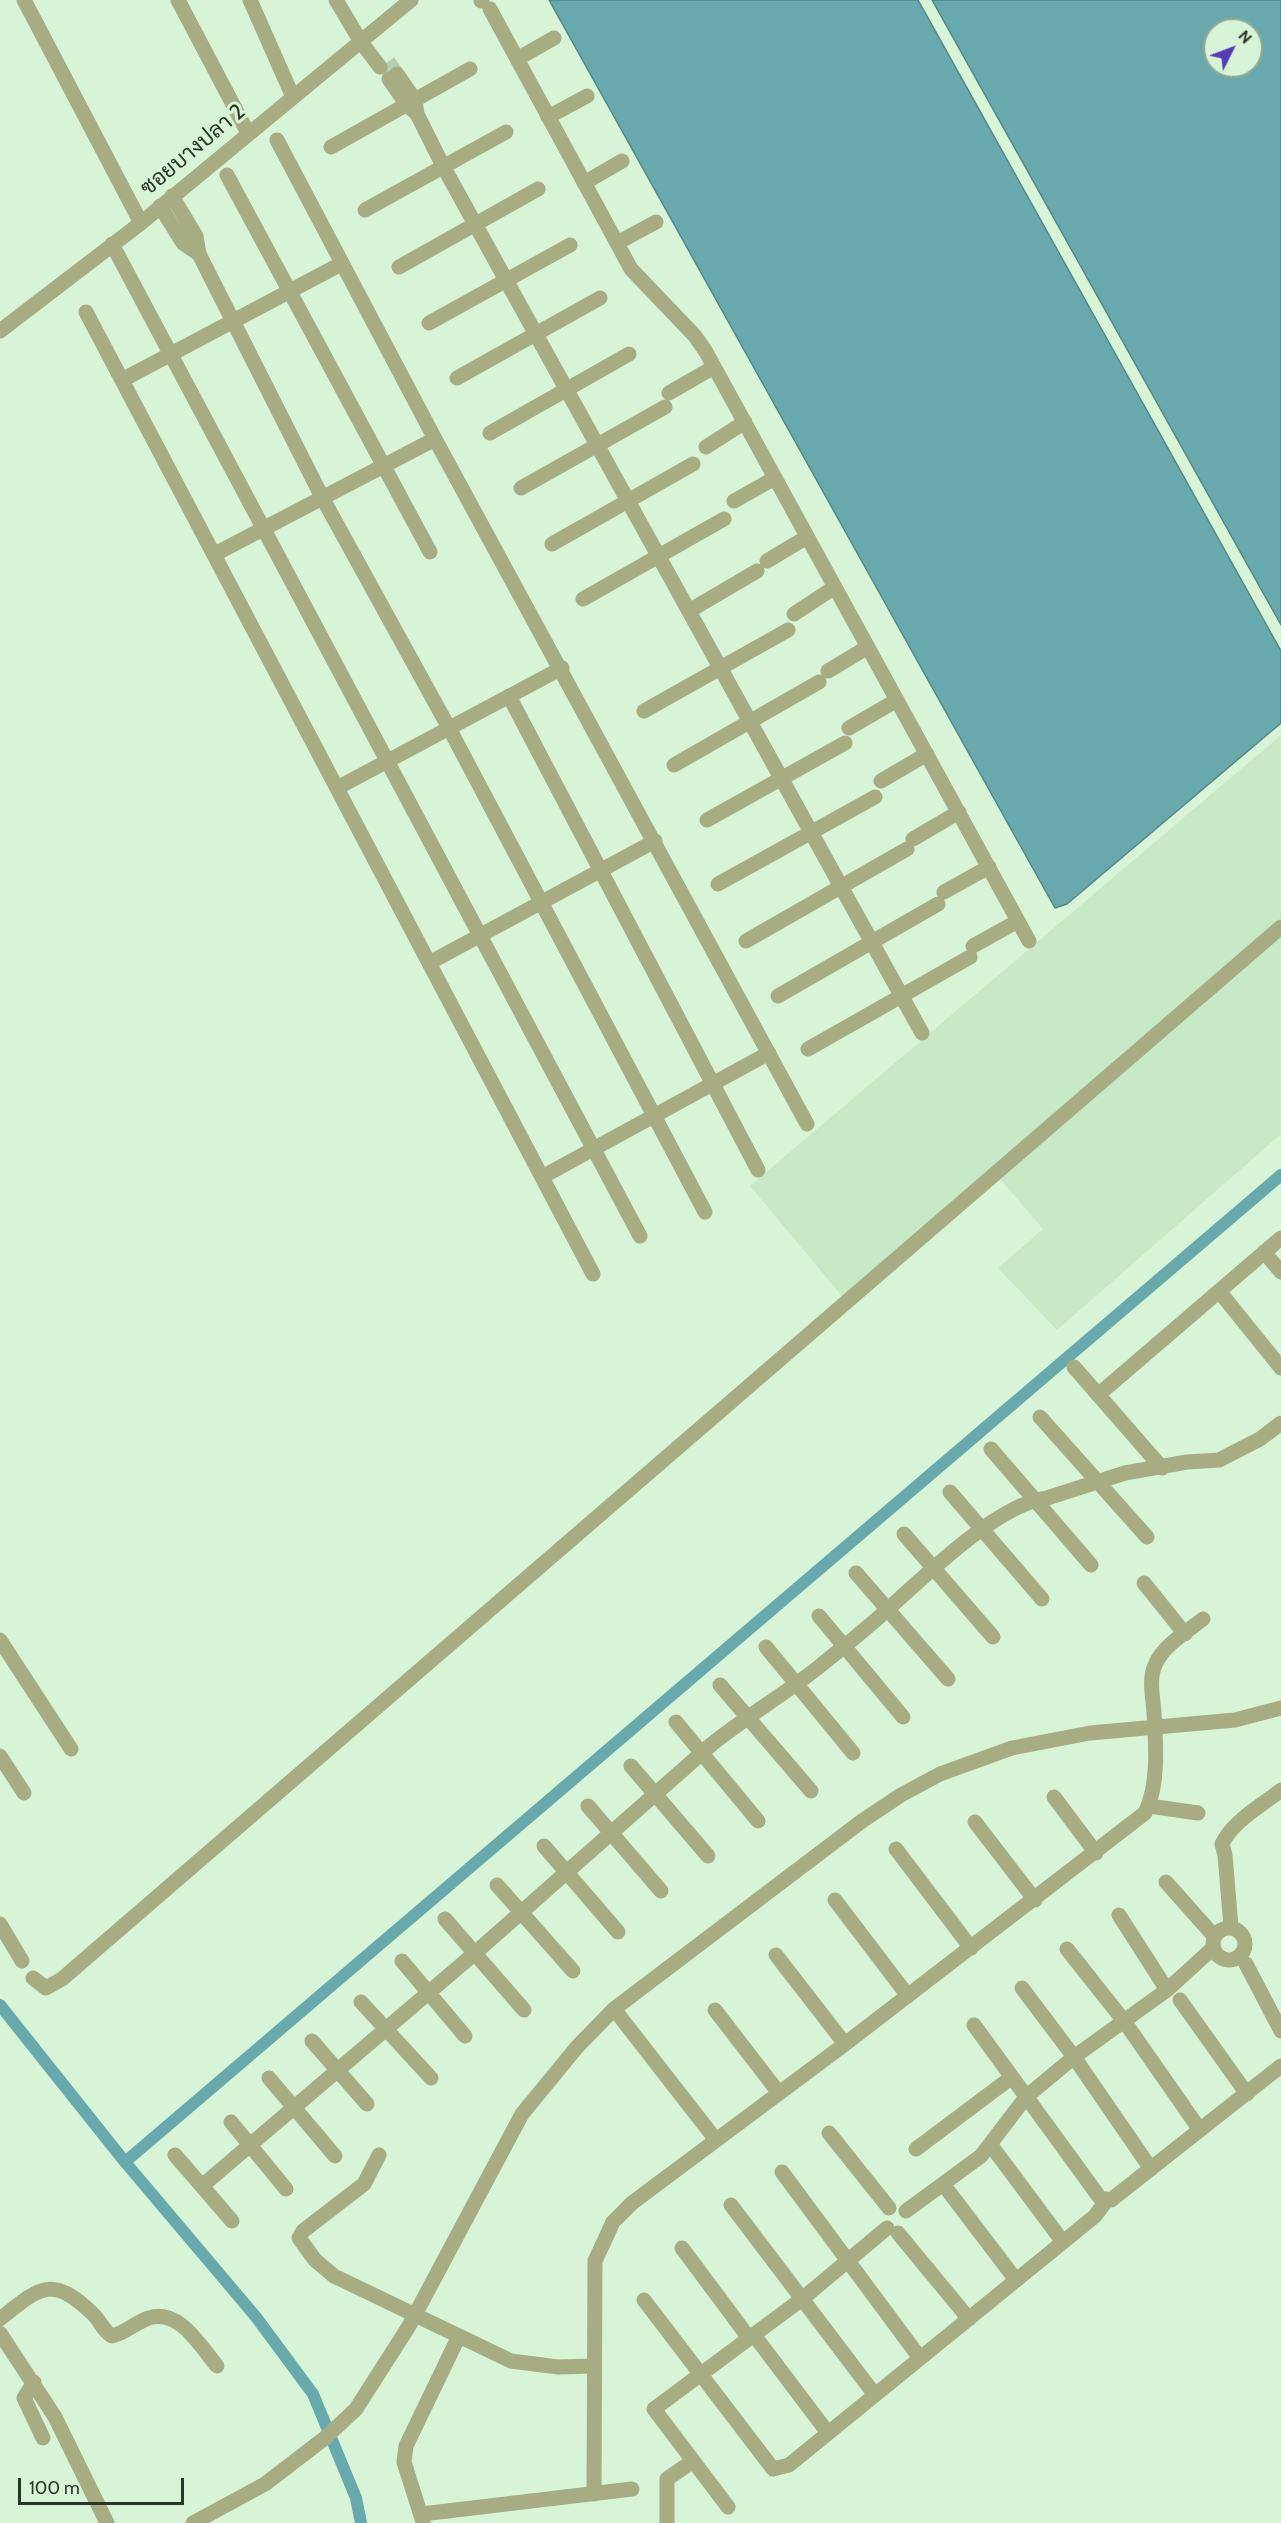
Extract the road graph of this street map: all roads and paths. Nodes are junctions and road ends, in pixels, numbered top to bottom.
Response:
1 (24, 0) edge
2 (178, 0) edge
3 (250, 0) edge
4 (336, 0) edge
5 (411, 0) edge
6 (485, 2) edge
7 (554, 38) dead end
8 (365, 39) junction
9 (517, 59) junction
10 (470, 69) dead end
11 (587, 96) dead end
12 (292, 98) junction
13 (413, 106) junction
14 (548, 117) junction
15 (506, 132) dead end
16 (248, 133) junction
17 (277, 140) dead end
18 (331, 147) dead end
19 (622, 161) dead end
20 (443, 166) junction
21 (227, 175) dead end
22 (584, 183) junction
23 (538, 189) dead end
24 (172, 196) junction
25 (160, 206) junction
26 (364, 210) dead end
27 (656, 222) dead end
28 (141, 223) junction
29 (476, 225) junction
30 (617, 243) junction
31 (112, 244) junction
32 (570, 244) dead end
33 (199, 255) junction
34 (341, 264) junction
35 (399, 267) dead end
36 (506, 280) junction
37 (290, 291) junction
38 (600, 298) dead end
39 (86, 312) dead end
40 (429, 323) dead end
41 (232, 324) junction
42 (0, 331) edge
43 (536, 334) junction
44 (172, 353) junction
45 (629, 354) dead end
46 (714, 367) junction
47 (456, 378) dead end
48 (122, 380) junction
49 (567, 389) junction
50 (745, 422) junction
51 (490, 433) dead end
52 (435, 439) junction
53 (597, 445) junction
54 (706, 447) dead end
55 (693, 464) dead end
56 (384, 466) junction
57 (775, 478) junction
58 (521, 488) dead end
59 (323, 499) junction
60 (628, 501) junction
61 (734, 501) dead end
62 (724, 519) dead end
63 (265, 528) junction
64 (807, 537) junction
65 (552, 544) dead end
66 (430, 552) dead end
67 (215, 554) junction
68 (659, 556) junction
69 (835, 587) junction
70 (583, 599) dead end
71 (689, 611) junction
72 (794, 614) dead end
73 (788, 630) dead end
74 (868, 647) junction
75 (562, 668) junction
76 (720, 668) junction
77 (508, 696) junction
78 (897, 700) junction
79 (644, 711) dead end
80 (750, 722) junction
81 (449, 728) junction
82 (849, 728) dead end
83 (845, 743) dead end
84 (927, 754) junction
85 (388, 761) junction
86 (674, 765) dead end
87 (782, 778) junction
88 (880, 782) dead end
89 (337, 788) junction
90 (875, 797) dead end
91 (959, 812) junction
92 (707, 820) dead end
93 (812, 832) junction
94 (655, 841) junction
95 (989, 867) junction
96 (600, 871) junction
97 (718, 884) dead end
98 (841, 886) junction
99 (541, 903) junction
100 (1018, 921) junction
101 (1281, 927) edge
102 (481, 935) junction
103 (746, 941) dead end
104 (1029, 941) dead end
105 (872, 942) junction
106 (429, 963) junction
107 (778, 996) dead end
108 (902, 996) junction
109 (922, 1033) dead end
110 (808, 1050) dead end
111 (769, 1053) junction
112 (713, 1084) junction
113 (654, 1116) junction
114 (807, 1124) dead end
115 (594, 1149) junction
116 (758, 1170) dead end
117 (542, 1177) junction
118 (705, 1212) dead end
119 (640, 1236) dead end
120 (1281, 1238) edge
121 (1264, 1252) junction
122 (1281, 1272) edge
123 (593, 1274) dead end
124 (1219, 1291) junction
125 (1074, 1367) dead end
126 (1281, 1368) edge
127 (1098, 1395) junction
128 (1040, 1417) dead end
129 (1281, 1423) edge
130 (991, 1449) dead end
131 (1162, 1468) junction
132 (1098, 1482) junction
133 (950, 1492) dead end
134 (1034, 1499) junction
135 (982, 1530) junction
136 (904, 1534) dead end
137 (1147, 1537) dead end
138 (1091, 1565) dead end
139 (933, 1567) junction
140 (856, 1573) dead end
141 (1144, 1583) dead end
142 (1042, 1599) dead end
143 (887, 1610) junction
144 (819, 1617) dead end
145 (1203, 1619) dead end
146 (1185, 1634) junction
147 (993, 1637) dead end
148 (0, 1640) edge
149 (766, 1647) dead end
150 (844, 1647) junction
151 (948, 1679) dead end
152 (797, 1684) junction
153 (720, 1686) dead end
154 (1281, 1708) edge
155 (747, 1715) junction
156 (903, 1717) dead end
157 (676, 1722) dead end
158 (1155, 1729) junction
159 (71, 1749) dead end
160 (702, 1753) junction
161 (854, 1753) dead end
162 (0, 1756) edge
163 (631, 1766) dead end
164 (1281, 1790) edge
165 (811, 1791) dead end
166 (24, 1793) dead end
167 (655, 1794) junction
168 (1054, 1797) dead end
169 (588, 1806) dead end
170 (1149, 1806) junction
171 (1198, 1813) dead end
172 (758, 1821) dead end
173 (975, 1822) dead end
174 (611, 1833) junction
175 (544, 1846) dead end
176 (896, 1849) dead end
177 (1096, 1853) junction
178 (708, 1856) dead end
179 (567, 1872) junction
180 (1166, 1882) dead end
181 (497, 1885) dead end
182 (661, 1891) dead end
183 (835, 1900) dead end
184 (1035, 1900) junction
185 (521, 1913) junction
186 (1119, 1915) dead end
187 (445, 1919) dead end
188 (0, 1924) edge
189 (1231, 1927) junction
190 (618, 1932) dead end
191 (1214, 1942) junction
192 (971, 1948) junction
193 (1067, 1948) dead end
194 (475, 1953) junction
195 (776, 1955) dead end
196 (22, 1961) dead end
197 (402, 1961) dead end
198 (1246, 1964) dead end
199 (573, 1971) dead end
200 (33, 1978) dead end
201 (1022, 1988) dead end
202 (1167, 1990) junction
203 (429, 1993) junction
204 (908, 1996) junction
205 (1180, 2000) dead end
206 (361, 2002) dead end
207 (614, 2009) junction
208 (524, 2010) dead end
209 (715, 2010) dead end
210 (1124, 2021) junction
211 (974, 2025) dead end
212 (385, 2030) junction
213 (1281, 2031) edge
214 (465, 2036) dead end
215 (312, 2041) dead end
216 (845, 2044) junction
217 (1074, 2057) junction
218 (1281, 2066) edge
219 (340, 2070) junction
220 (1012, 2077) junction
221 (268, 2078) dead end
222 (431, 2078) dead end
223 (779, 2093) junction
224 (1247, 2094) junction
225 (1026, 2097) junction
226 (367, 2104) dead end
227 (294, 2108) junction
228 (231, 2122) dead end
229 (1200, 2130) junction
230 (829, 2133) dead end
231 (716, 2140) junction
232 (990, 2144) junction
233 (249, 2145) junction
234 (916, 2149) dead end
235 (175, 2155) dead end
236 (379, 2155) dead end
237 (335, 2156) dead end
238 (1150, 2169) junction
239 (782, 2172) dead end
240 (943, 2184) junction
241 (202, 2186) junction
242 (286, 2189) dead end
243 (1106, 2201) junction
244 (732, 2205) dead end
245 (889, 2208) junction
246 (906, 2211) junction
247 (232, 2221) dead end
248 (893, 2230) junction
249 (1063, 2242) junction
250 (682, 2248) dead end
251 (848, 2262) junction
252 (1016, 2280) junction
253 (801, 2299) junction
254 (644, 2300) dead end
255 (415, 2315) junction
256 (0, 2319) edge
257 (969, 2319) junction
258 (0, 2333) edge
259 (459, 2336) junction
260 (751, 2336) junction
261 (920, 2358) junction
262 (217, 2366) dead end
263 (594, 2366) junction
264 (700, 2375) junction
265 (34, 2382) junction
266 (875, 2395) junction
267 (828, 2433) junction
268 (43, 2438) dead end
269 (693, 2460) junction
270 (632, 2489) dead end
271 (594, 2494) junction
272 (728, 2507) dead end
273 (422, 2518) edge
274 (107, 2523) edge
275 (193, 2523) edge
276 (667, 2523) edge

1 - 28 street
2 - 16 street
3 - 12 street
4 - 8 street
5 - 8 street, ซอยบางปลา 2
6 - 9 street
7 - 9 street
8 - 12 street, ซอยบางปลา 2
8 - 13 street
9 - 14 street
10 - 13 street
11 - 14 street
12 - 16 street, ซอยบางปลา 2
13 - 18 street
13 - 20 street
14 - 22 street
15 - 20 street
16 - 24 street, ซอยบางปลา 2
17 - 34 street
19 - 22 street
20 - 26 street
20 - 29 street
21 - 37 street
22 - 30 street
23 - 29 street
24 - 25 street, ซอยบางปลา 2
24 - 33 street
25 - 28 street, ซอยบางปลา 2
25 - 33 street
27 - 30 street
28 - 31 street, ซอยบางปลา 2
29 - 35 street
29 - 36 street
30 - 46 street
31 - 42 street, ซอยบางปลา 2
31 - 44 street
32 - 36 street
33 - 41 street
34 - 37 street
34 - 52 street
36 - 40 street
36 - 43 street
37 - 41 street
37 - 56 street
38 - 43 street
39 - 48 street
41 - 44 street
41 - 59 street
43 - 47 street
43 - 49 street
44 - 48 street
44 - 63 street
45 - 49 street
46 - 50 street
46 - 53 street
48 - 67 street
49 - 51 street
49 - 53 street
50 - 54 street
50 - 57 street
52 - 56 street
52 - 75 street
53 - 58 street
53 - 60 street
55 - 60 street
56 - 59 street
56 - 66 street
57 - 61 street
57 - 64 street
59 - 63 street
59 - 81 street
60 - 65 street
60 - 68 street
62 - 68 street
63 - 67 street
63 - 85 street
64 - 69 street
64 - 71 street
67 - 89 street
68 - 70 street
68 - 71 street
69 - 72 street
69 - 74 street
71 - 76 street
73 - 76 street
74 - 78 street
74 - 80 street
75 - 77 street
75 - 94 street
76 - 79 street
76 - 80 street
77 - 81 street
77 - 96 street
78 - 82 street
78 - 84 street
80 - 86 street
80 - 87 street
81 - 85 street
81 - 99 street
83 - 87 street
84 - 88 street
84 - 91 street
85 - 89 street
85 - 102 street
87 - 92 street
87 - 93 street
89 - 106 street
90 - 93 street
91 - 95 street
91 - 98 street
93 - 97 street
93 - 98 street
94 - 96 street
94 - 111 street
95 - 100 street
95 - 105 street
96 - 99 street
96 - 112 street
98 - 103 street
98 - 105 street
99 - 102 street
99 - 113 street
100 - 104 street
100 - 108 street
101 - 200 street
102 - 106 street
102 - 115 street
105 - 107 street
105 - 108 street
106 - 117 street
108 - 109 street
108 - 110 street
111 - 112 street
111 - 114 street
112 - 113 street
112 - 116 street
113 - 115 street
113 - 118 street
115 - 117 street
115 - 119 street
117 - 123 street
120 - 121 street
121 - 122 street
121 - 124 street
124 - 126 street
124 - 127 street
125 - 127 street
127 - 131 street
128 - 132 street
129 - 131 street
130 - 134 street
131 - 132 street
132 - 134 street
132 - 137 street
133 - 135 street
134 - 135 street
134 - 138 street
135 - 139 street
135 - 142 street
136 - 139 street
139 - 143 street
139 - 147 street
140 - 143 street
141 - 146 street
143 - 150 street
143 - 151 street
144 - 150 street
145 - 146 street
146 - 158 street
148 - 159 street
149 - 152 street
150 - 152 street
150 - 156 street
152 - 155 street
152 - 161 street
153 - 155 street
154 - 158 street
155 - 160 street
155 - 165 street
157 - 160 street
158 - 170 street
158 - 207 street
160 - 167 street
160 - 172 street
162 - 166 street
163 - 167 street
164 - 189 street
167 - 174 street
167 - 178 street
168 - 177 street
169 - 174 street
170 - 171 street
170 - 177 street
173 - 184 street
174 - 179 street
174 - 182 street
175 - 179 street
176 - 192 street
177 - 184 street
179 - 185 street
179 - 190 street
180 - 191 street
181 - 185 street
183 - 204 street
184 - 192 street
185 - 194 street
185 - 199 street
186 - 202 street
187 - 194 street
188 - 196 street
189 - 191 street
189 - 191 street
191 - 202 street
192 - 204 street
193 - 210 street
194 - 203 street
194 - 208 street
195 - 216 street
197 - 203 street
198 - 213 street
201 - 217 street
202 - 210 street
203 - 212 street
203 - 214 street
204 - 216 street
205 - 224 street
206 - 212 street
207 - 231 street
207 - 255 street
209 - 223 street
210 - 217 street
210 - 229 street
211 - 220 street
212 - 219 street
212 - 222 street
215 - 219 street
216 - 223 street
217 - 225 street
217 - 238 street
218 - 224 street
219 - 226 street
219 - 227 street
220 - 225 street
220 - 234 street
221 - 227 street
223 - 231 street
224 - 229 street
225 - 232 street
225 - 243 street
227 - 233 street
227 - 237 street
228 - 233 street
229 - 238 street
230 - 245 street
231 - 263 street
232 - 240 street
232 - 249 street
233 - 241 street
233 - 242 street
235 - 241 street
236 - 255 street
238 - 243 street
239 - 251 street
240 - 246 street
240 - 252 street
241 - 247 street
243 - 249 street
244 - 253 street
245 - 246 street
245 - 248 street
246 - 248 street
248 - 251 street
248 - 257 street
249 - 252 street
250 - 260 street
251 - 253 street
251 - 261 street
252 - 257 street
253 - 260 street
253 - 266 street
254 - 264 street
255 - 259 street
255 - 275 street
256 - 262 street
257 - 261 street
258 - 265 street
259 - 263 street
259 - 273 street
260 - 264 street
260 - 267 street
261 - 266 street
263 - 271 street
264 - 267 street
264 - 269 street
265 - 268 street
265 - 274 street
266 - 267 street
269 - 272 street
269 - 276 street
270 - 271 street
271 - 273 street

